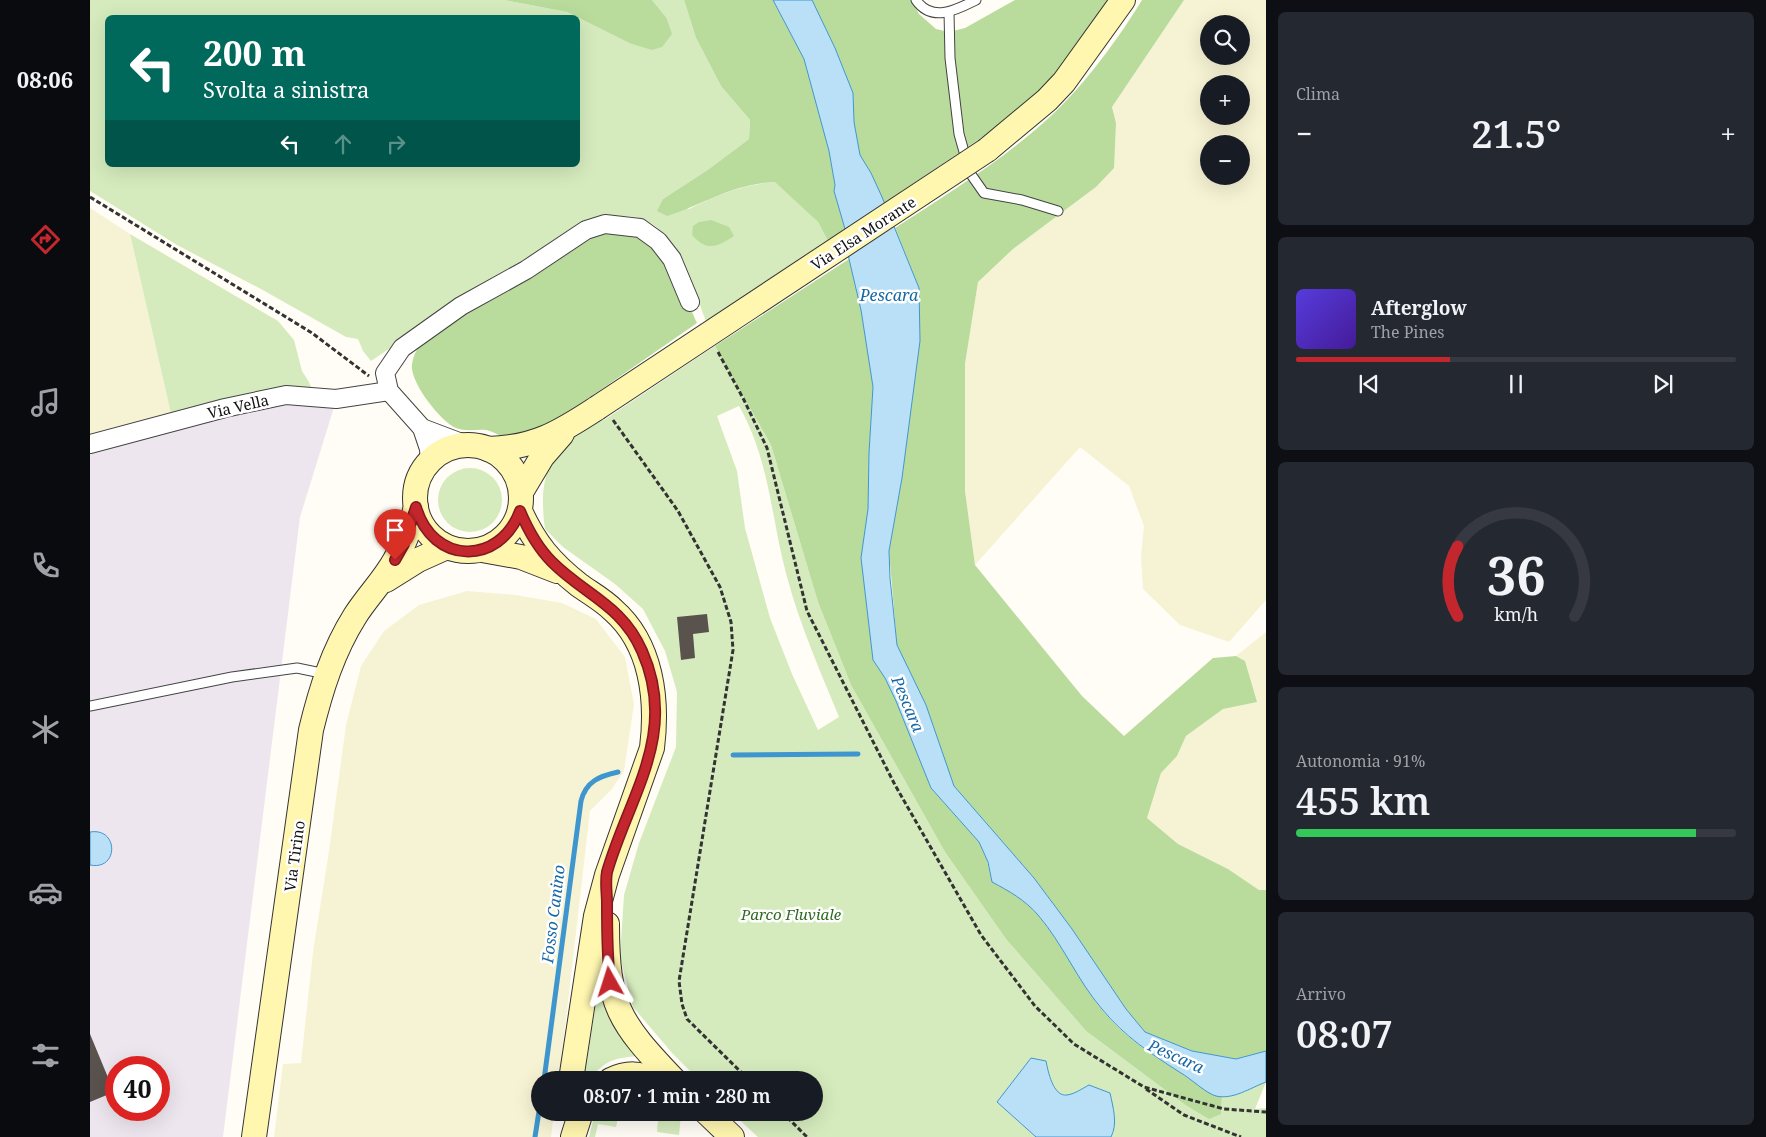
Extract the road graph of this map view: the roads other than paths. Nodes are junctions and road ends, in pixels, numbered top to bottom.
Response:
1 (916, 0) edge
2 (976, 0) edge
3 (1123, 0) edge
4 (949, 12) junction
5 (1058, 211) dead end
6 (690, 302) dead end
7 (389, 391) junction
8 (568, 427) junction
9 (422, 428) junction
10 (90, 444) edge
11 (477, 447) junction
12 (430, 462) junction
13 (520, 501) junction
14 (416, 507) junction
15 (447, 547) junction
16 (482, 550) junction
17 (578, 584) junction
18 (374, 589) junction
19 (326, 674) junction
20 (90, 706) edge
21 (607, 874) junction
22 (572, 1071) edge
23 (666, 1071) edge
24 (566, 1121) edge
25 (578, 1121) edge
26 (715, 1121) edge
27 (254, 1137) edge
28 (564, 1137) edge
29 (573, 1137) edge
30 (732, 1137) edge

1 - 4 lane
2 - 4 lane
3 - 8 main road, Via Elsa Morante, bridge
4 - 5 lane
6 - 7 street
7 - 9 street
7 - 10 street, Via Vella
8 - 11 main road, Via Elsa Morante
8 - 13 main road, Via Elsa Morante
9 - 11 street
9 - 12 street
11 - 12 main road
11 - 13 main road
12 - 14 main road
13 - 16 main road
13 - 17 main road
14 - 15 main road
14 - 18 main road, Via Tirino
15 - 16 main road
15 - 18 main road, Via Tirino
16 - 17 main road
17 - 21 main road
18 - 19 main road, Via Tirino
19 - 20 lane
19 - 27 main road, Via Tirino
21 - 22 main road
21 - 23 main road
24 - 28 main road
25 - 29 main road
26 - 30 main road

